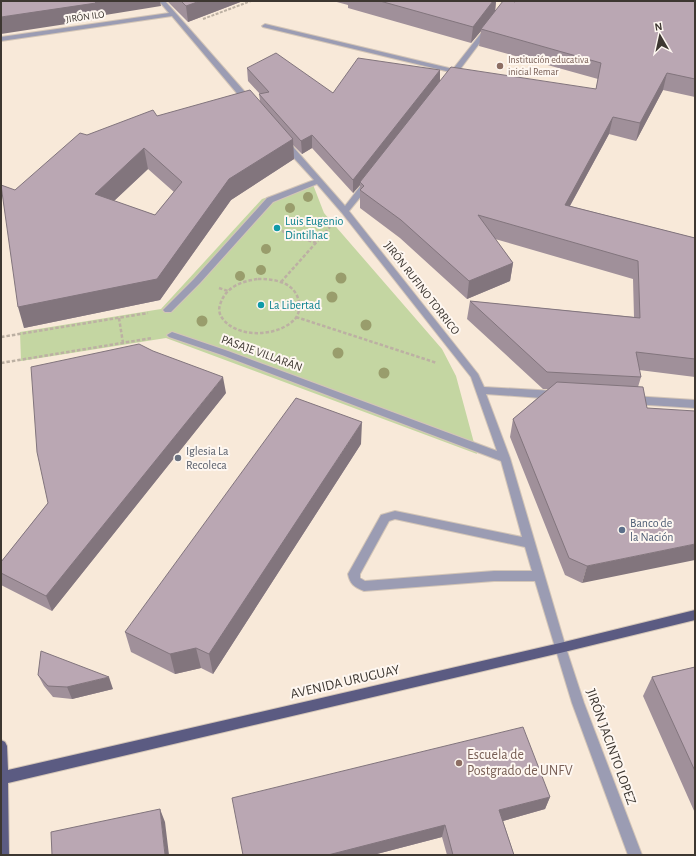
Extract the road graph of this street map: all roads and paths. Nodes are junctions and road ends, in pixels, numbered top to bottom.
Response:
1 (162, 1) edge
2 (251, 1) edge
3 (173, 14) junction
4 (492, 24) edge
5 (265, 26) dead end
6 (184, 28) junction
7 (1, 39) edge
8 (454, 72) junction
9 (445, 84) edge
10 (257, 110) edge
11 (277, 134) edge
12 (374, 174) edge
13 (319, 182) junction
14 (346, 211) junction
15 (282, 232) dead end
16 (316, 243) junction
17 (281, 282) junction
18 (168, 310) joint
19 (296, 317) junction
20 (119, 318) junction
21 (172, 335) joint
22 (1, 337) edge
23 (123, 343) junction
24 (1, 363) edge
25 (438, 364) dead end
26 (481, 390) junction
27 (567, 396) edge
28 (621, 399) edge
29 (695, 404) edge
30 (505, 458) junction
31 (530, 543) junction
32 (540, 576) junction
33 (695, 614) edge
34 (560, 648) junction
35 (1, 746) edge
36 (1, 778) edge
37 (2, 855) edge
38 (635, 855) edge

1 - 3 street
2 - 6 path
3 - 6 street
3 - 7 street, JIRÓN ILO
4 - 8 street
5 - 8 street
6 - 10 street
8 - 9 street
11 - 13 street, JIRÓN RUFINO TORRICO
12 - 14 street
13 - 14 street, JIRÓN RUFINO TORRICO
13 - 18 street
14 - 16 path
14 - 26 street, JIRÓN RUFINO TORRICO
15 - 16 path
16 - 17 path
17 - 19 path
17 - 19 path
18 - 20 path
19 - 25 path
20 - 22 path
20 - 23 path
21 - 23 path
21 - 30 street, PASAJE VILLARÁN
23 - 24 path
26 - 27 street
26 - 30 street, JIRÓN RUFINO TORRICO
28 - 29 street
30 - 31 street, JIRÓN RUFINO TORRICO
31 - 32 street, JIRÓN RUFINO TORRICO
31 - 32 street
32 - 34 street, JIRÓN RUFINO TORRICO
33 - 34 main road, AVENIDA URUGUAY
34 - 36 main road, AVENIDA URUGUAY
34 - 38 street, JIRÓN JACINTO LOPEZ
35 - 36 main road
36 - 37 main road

